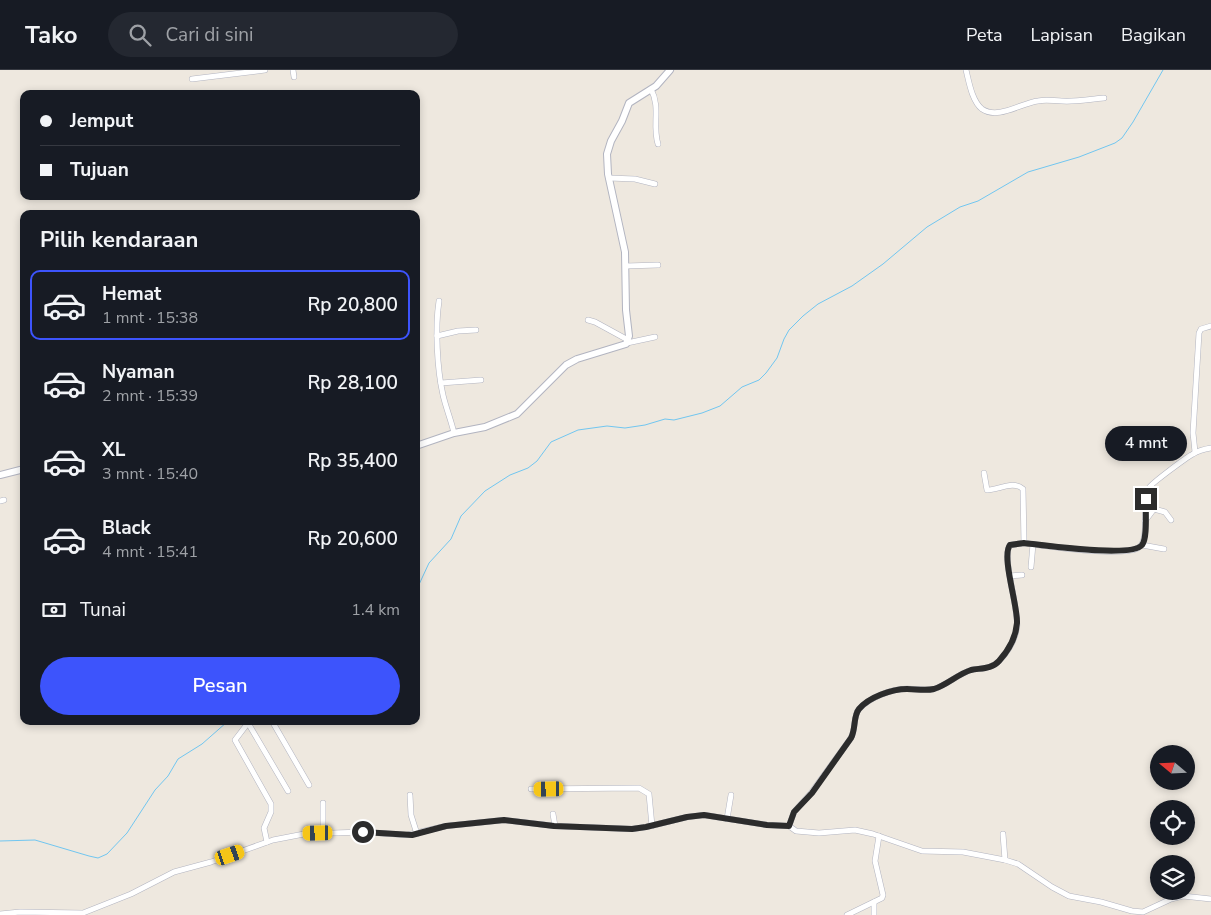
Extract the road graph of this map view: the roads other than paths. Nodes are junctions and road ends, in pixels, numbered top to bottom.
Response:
1 (265, 70) edge
2 (293, 70) edge
3 (670, 70) edge
4 (966, 70) edge
5 (294, 77) dead end
6 (192, 79) dead end
7 (651, 89) junction
8 (1104, 98) dead end
9 (658, 144) dead end
10 (609, 178) junction
11 (655, 184) dead end
12 (658, 265) dead end
13 (626, 266) junction
14 (439, 301) dead end
15 (588, 320) dead end
16 (1211, 326) edge
17 (476, 330) dead end
18 (437, 336) junction
19 (655, 337) dead end
20 (627, 342) junction
21 (481, 380) dead end
22 (442, 383) junction
23 (454, 433) junction
24 (420, 445) edge
25 (1211, 448) edge
26 (1195, 452) junction
27 (20, 470) edge
28 (984, 473) dead end
29 (0, 475) edge
30 (1171, 520) dead end
31 (1145, 521) junction
32 (1024, 543) junction
33 (1033, 544) junction
34 (1142, 545) junction
35 (1164, 549) dead end
36 (1031, 566) dead end
37 (1022, 575) dead end
38 (1010, 576) junction
39 (247, 725) edge
40 (251, 725) edge
41 (274, 725) edge
42 (309, 785) dead end
43 (531, 790) dead end
44 (288, 791) dead end
45 (410, 795) dead end
46 (731, 795) dead end
47 (323, 803) dead end
48 (553, 814) dead end
49 (727, 819) junction
50 (554, 826) junction
51 (652, 826) junction
52 (789, 826) junction
53 (323, 833) junction
54 (417, 834) junction
55 (1003, 834) dead end
56 (879, 836) junction
57 (267, 842) junction
58 (1005, 860) junction
59 (1211, 899) edge
60 (874, 902) junction
61 (0, 914) edge
62 (847, 915) edge
63 (874, 915) edge

1 - 6 street
2 - 5 street
3 - 7 street
4 - 8 street
7 - 9 street
7 - 10 street
10 - 11 street
10 - 13 street
12 - 13 street
13 - 20 street
14 - 18 street
15 - 20 street
16 - 26 street
17 - 18 street
18 - 22 street
19 - 20 street
20 - 23 street
21 - 22 street
22 - 23 street
23 - 24 street
25 - 26 street
26 - 31 street
27 - 29 street
28 - 32 street
30 - 31 street
31 - 34 street
32 - 33 street
32 - 38 street
33 - 34 street
33 - 36 street
34 - 35 street
37 - 38 street
38 - 52 street
39 - 57 street
40 - 44 street
41 - 42 street
43 - 51 street
45 - 54 street
46 - 49 street
47 - 53 street
48 - 50 street
49 - 51 street
49 - 52 street
50 - 51 street
50 - 54 street
52 - 56 street
53 - 54 street
53 - 57 street
55 - 58 street
56 - 58 street
56 - 60 street
57 - 61 street
58 - 59 street
60 - 62 street
60 - 63 street

